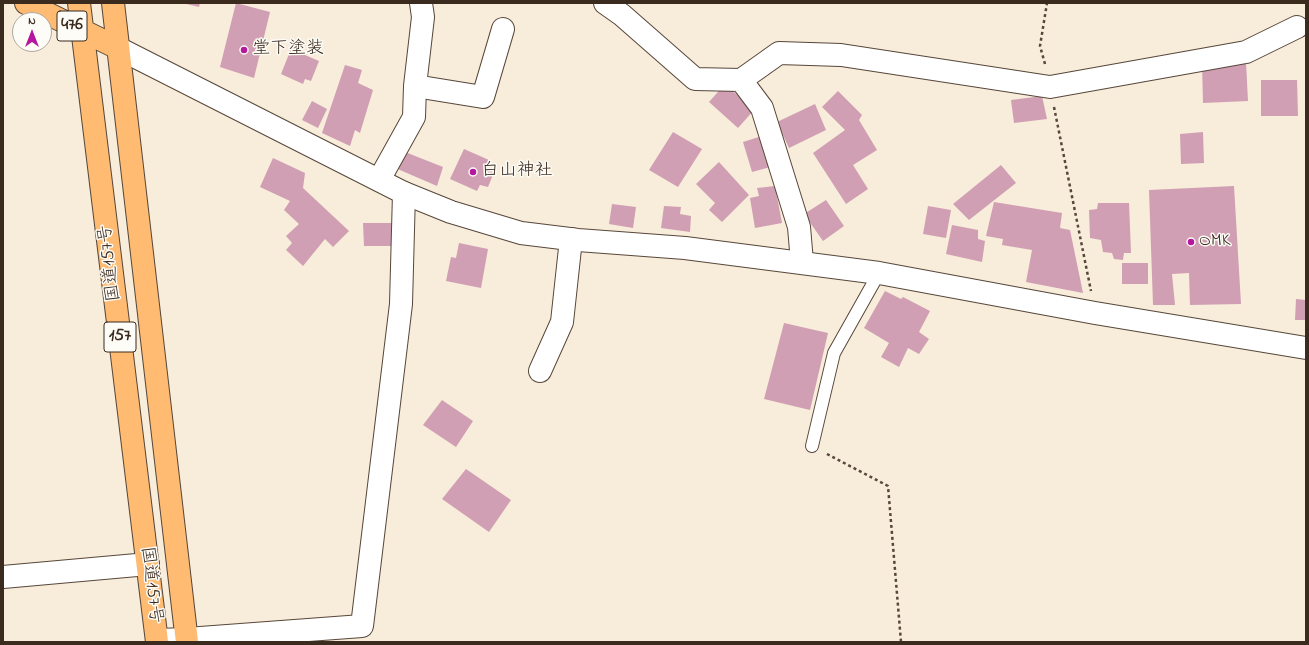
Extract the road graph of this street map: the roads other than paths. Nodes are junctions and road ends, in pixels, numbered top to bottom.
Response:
1 (26, 3) edge
2 (79, 3) edge
3 (113, 3) edge
4 (421, 3) edge
5 (605, 3) edge
6 (1297, 27) dead end
7 (503, 29) dead end
8 (83, 32) junction
9 (118, 48) junction
10 (741, 80) junction
11 (415, 86) junction
12 (379, 180) junction
13 (404, 193) junction
14 (571, 239) junction
15 (802, 262) junction
16 (879, 273) junction
17 (1306, 348) edge
18 (540, 371) dead end
19 (812, 446) road end
20 (148, 564) junction
21 (3, 577) edge
22 (157, 641) edge
23 (187, 641) edge

1 - 8 highway, 476
2 - 8 highway, 国道157号 / 157
3 - 9 highway, 国道157号 / 157
4 - 11 street
5 - 10 street
6 - 10 street
7 - 11 street
8 - 9 highway, 476
8 - 20 highway, 国道157号 / 157
9 - 12 street
9 - 23 highway, 国道157号 / 157
10 - 15 street
11 - 12 street
12 - 13 street
13 - 14 street
13 - 23 street
14 - 15 street
14 - 18 street
15 - 16 street
16 - 17 street
16 - 19 lane
20 - 21 street
20 - 22 highway, 国道157号 / 157
22 - 23 street

